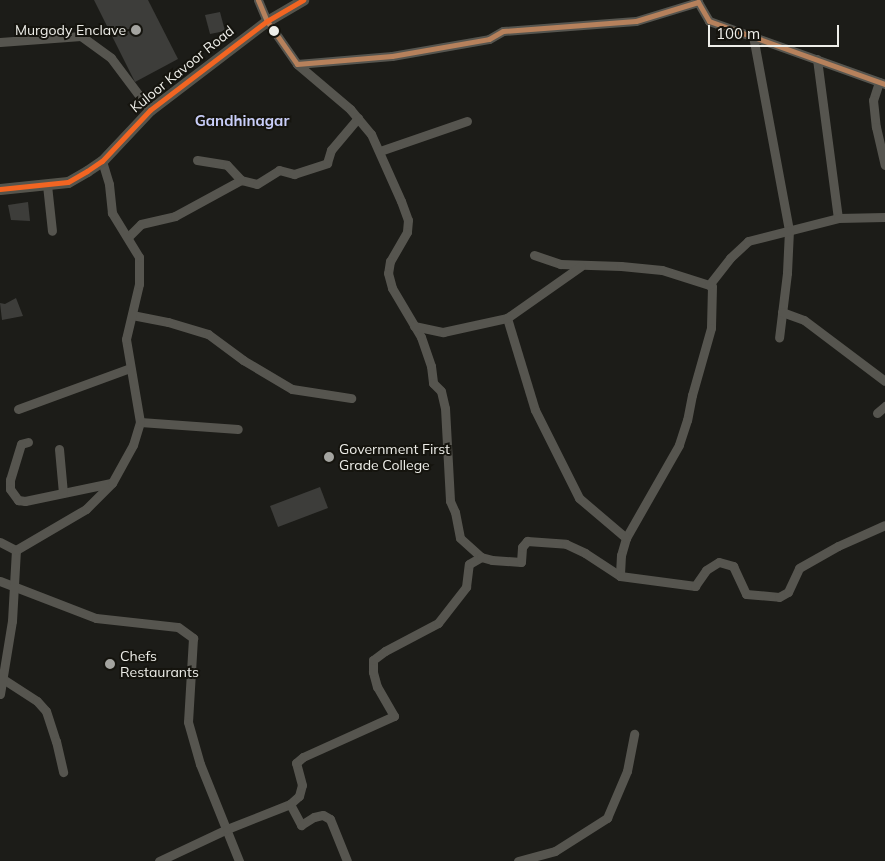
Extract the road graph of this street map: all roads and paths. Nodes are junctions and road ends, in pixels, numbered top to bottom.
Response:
1 (258, 0) edge
2 (303, 0) edge
3 (267, 21) junction
4 (753, 36) junction
5 (0, 42) edge
6 (817, 59) junction
7 (297, 64) junction
8 (882, 83) edge
9 (150, 110) junction
10 (358, 118) junction
11 (467, 121) dead end
12 (380, 151) junction
13 (196, 160) dead end
14 (102, 161) junction
15 (885, 166) edge
16 (242, 180) junction
17 (47, 185) junction
18 (0, 190) edge
19 (885, 216) edge
20 (838, 218) junction
21 (52, 230) dead end
22 (789, 230) junction
23 (128, 236) junction
24 (534, 256) dead end
25 (581, 266) junction
26 (709, 285) junction
27 (782, 312) junction
28 (132, 315) junction
29 (508, 318) junction
30 (414, 326) junction
31 (779, 338) dead end
32 (130, 368) junction
33 (885, 381) edge
34 (351, 398) dead end
35 (885, 406) edge
36 (18, 409) dead end
37 (877, 413) dead end
38 (140, 422) junction
39 (238, 428) dead end
40 (28, 442) dead end
41 (59, 449) dead end
42 (112, 483) junction
43 (63, 493) junction
44 (885, 525) edge
45 (626, 538) junction
46 (0, 542) edge
47 (16, 550) junction
48 (481, 557) junction
49 (620, 576) junction
50 (0, 580) edge
51 (13, 586) junction
52 (4, 679) junction
53 (0, 694) edge
54 (634, 734) dead end
55 (63, 772) dead end
56 (290, 804) junction
57 (227, 829) junction
58 (176, 857) edge
59 (159, 861) edge
60 (239, 861) edge
61 (348, 861) edge
62 (518, 861) edge

1 - 3 street
2 - 3 main road, Kuloor Kavoor Road
3 - 7 street
3 - 9 main road, Kuloor Kavoor Road
4 - 6 street
4 - 7 street
4 - 22 street
5 - 9 street
6 - 8 street
6 - 20 street
7 - 10 street
8 - 15 street
9 - 14 main road, Kuloor Kavoor Road
10 - 12 street
10 - 16 street
11 - 12 street
12 - 30 street
13 - 16 street
14 - 17 main road, Kuloor Kavoor Road
14 - 23 street
16 - 23 street
17 - 18 main road, Kuloor Kavoor Road
17 - 21 street
19 - 20 street
20 - 22 street
22 - 26 street
22 - 27 street
23 - 28 street
24 - 25 street
25 - 26 street
25 - 29 street
26 - 45 street
27 - 31 street
27 - 33 street
28 - 32 street
28 - 34 street
29 - 30 street
29 - 45 street
30 - 48 street
32 - 36 street
32 - 38 street
35 - 37 street
38 - 39 street
38 - 42 street
40 - 43 street
41 - 43 street
42 - 43 street
42 - 47 street
44 - 49 street
45 - 49 street
46 - 47 street
47 - 51 street
48 - 49 street
48 - 56 street
50 - 51 street
51 - 52 street
51 - 57 street
52 - 53 street
52 - 55 street
54 - 62 street
56 - 57 street
56 - 61 street
57 - 58 street
57 - 60 street
58 - 59 street

